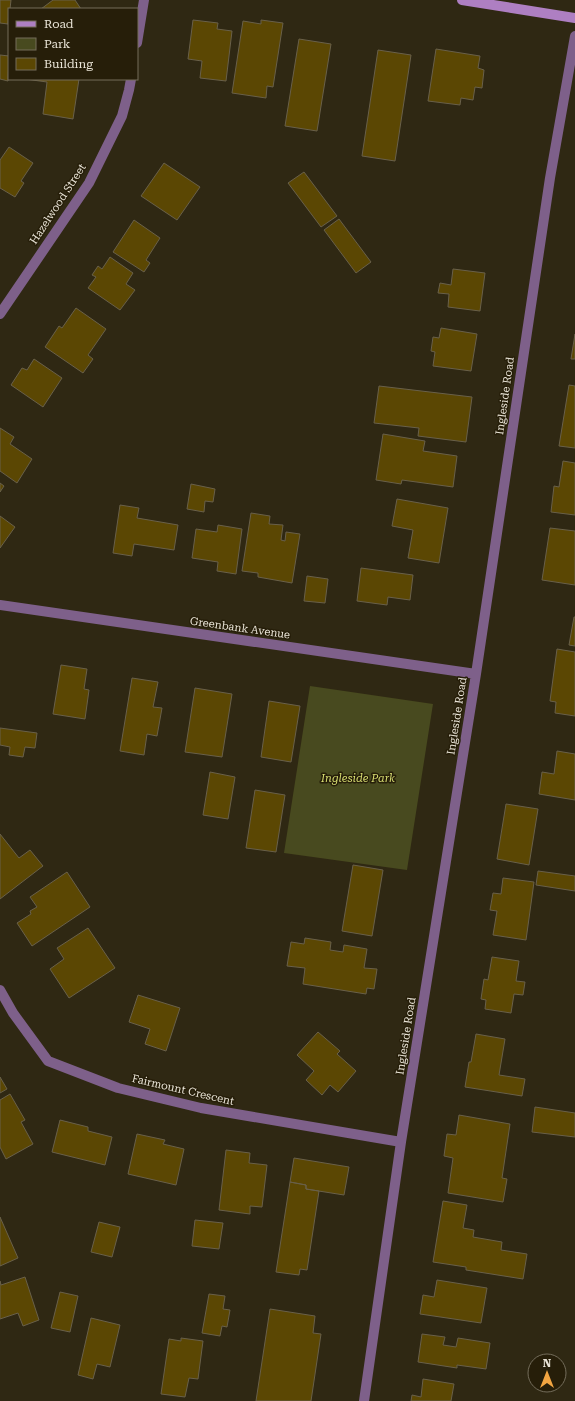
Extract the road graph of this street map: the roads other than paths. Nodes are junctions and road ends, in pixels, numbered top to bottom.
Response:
1 (144, 0) edge
2 (462, 0) edge
3 (575, 18) edge
4 (575, 36) edge
5 (138, 37) edge
6 (131, 80) edge
7 (0, 314) edge
8 (0, 605) edge
9 (476, 674) junction
10 (0, 990) edge
11 (401, 1142) junction
12 (364, 1401) edge

1 - 5 street
2 - 3 street
4 - 9 street, Ingleside Road
6 - 7 street, Hazelwood Street
8 - 9 street, Greenbank Avenue
9 - 11 street, Ingleside Road
10 - 11 street, Fairmount Crescent
11 - 12 street, Ingleside Road

